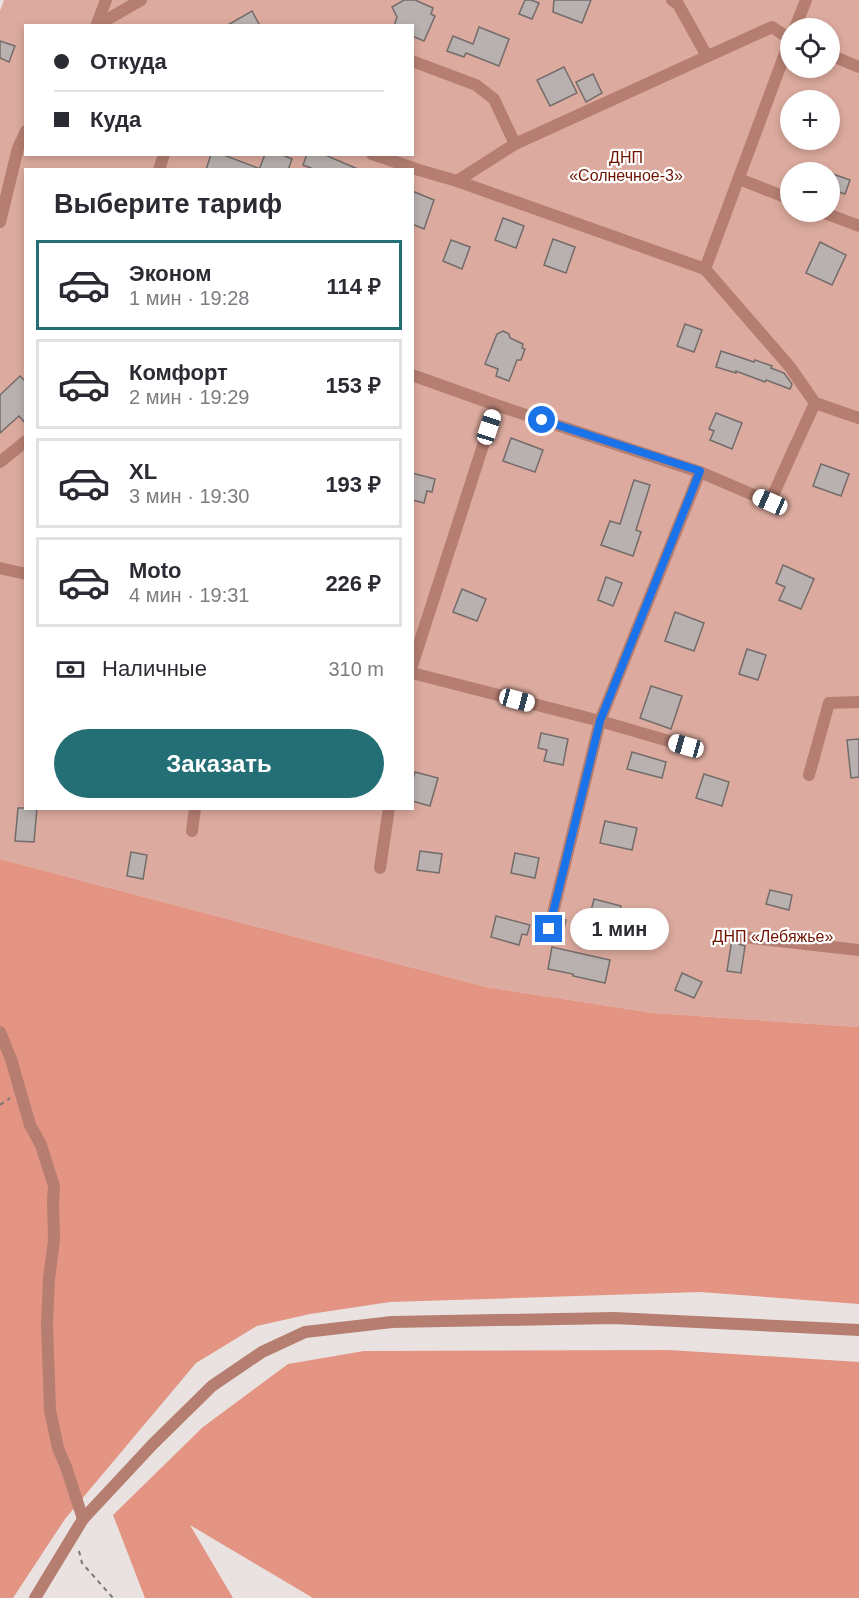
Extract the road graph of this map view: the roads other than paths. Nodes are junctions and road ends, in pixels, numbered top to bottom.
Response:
1 (106, 0) edge
2 (141, 0) edge
3 (672, 0) edge
4 (806, 0) edge
5 (799, 18) edge
6 (96, 24) edge
7 (98, 24) edge
8 (780, 33) edge
9 (707, 56) junction
10 (840, 59) edge
11 (414, 61) edge
12 (780, 67) edge
13 (859, 67) edge
14 (24, 135) edge
15 (515, 144) junction
16 (378, 156) edge
17 (413, 168) edge
18 (414, 168) edge
19 (739, 178) junction
20 (457, 181) junction
21 (780, 195) edge
22 (840, 219) edge
23 (0, 222) edge
24 (859, 226) edge
25 (705, 268) junction
26 (414, 376) edge
27 (815, 403) junction
28 (496, 405) junction
29 (859, 418) edge
30 (24, 443) edge
31 (0, 462) edge
32 (700, 471) junction
33 (0, 568) edge
34 (24, 574) edge
35 (414, 660) edge
36 (414, 674) edge
37 (859, 702) edge
38 (600, 721) junction
39 (686, 746) dead end
40 (809, 775) dead end
41 (195, 810) edge
42 (389, 810) edge
43 (192, 831) dead end
44 (380, 868) dead end
45 (549, 929) dead end
46 (743, 937) dead end
47 (859, 950) edge
48 (0, 1032) edge
49 (859, 1330) edge
50 (83, 1519) junction
51 (35, 1598) edge

1 - 6 street
2 - 7 street
3 - 9 street
4 - 5 street
8 - 9 street
9 - 15 street
10 - 13 street
11 - 15 street
12 - 19 street
14 - 23 street
15 - 20 street
16 - 17 street
18 - 20 street
19 - 21 street
19 - 25 street
20 - 25 street
22 - 24 street
25 - 27 street
26 - 28 street
27 - 29 street
27 - 32 street
28 - 32 street
28 - 35 street
30 - 31 street
32 - 38 street
33 - 34 street
36 - 38 street
37 - 40 street
38 - 39 street
38 - 45 street
41 - 43 street
42 - 44 street
46 - 47 street
48 - 50 street
49 - 50 street
50 - 51 street

